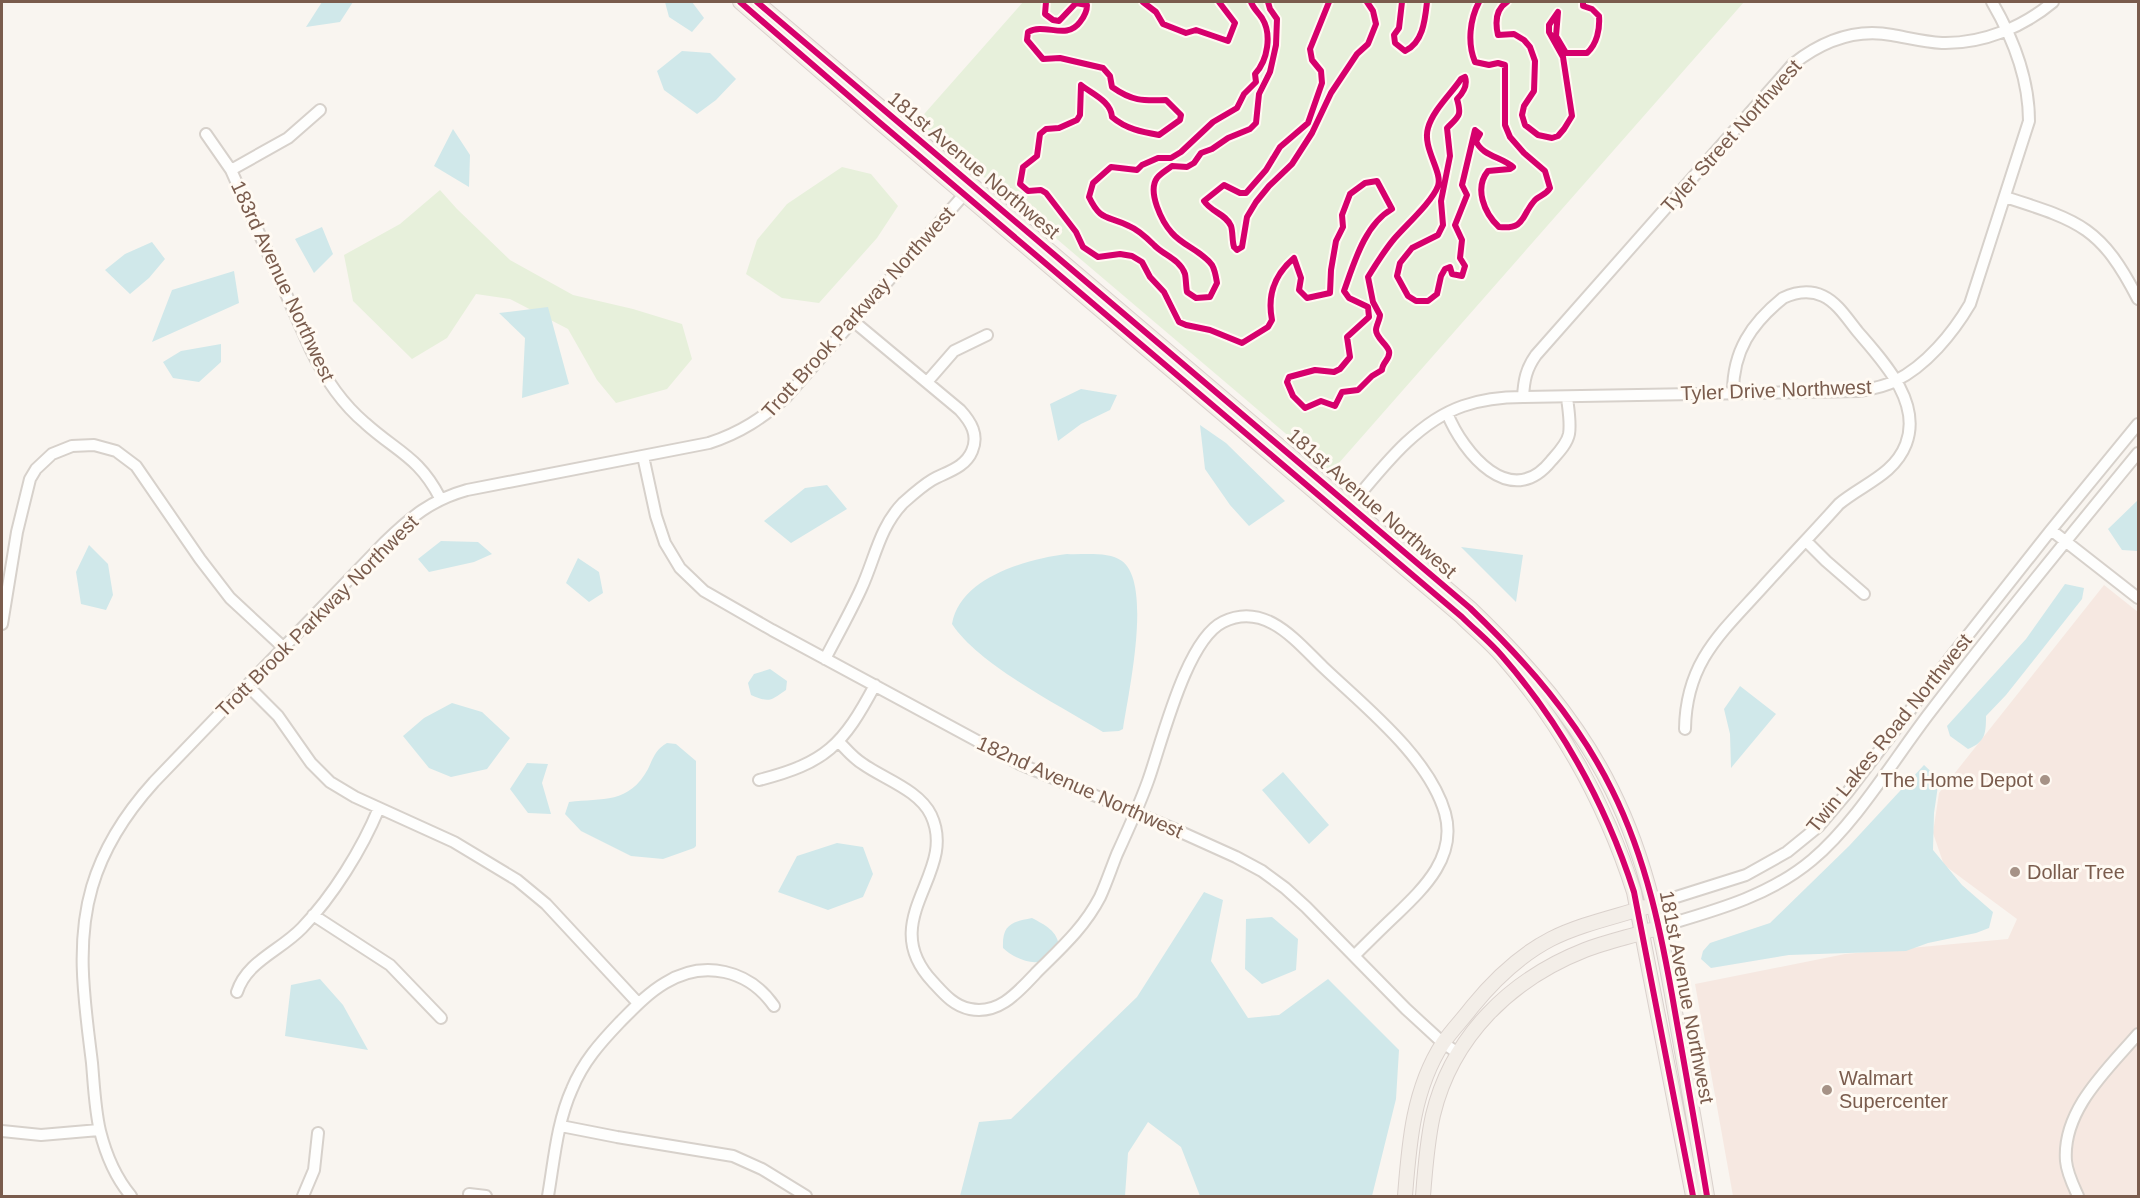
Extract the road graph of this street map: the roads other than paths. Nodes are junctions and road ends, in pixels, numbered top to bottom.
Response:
1 (740, 2) edge
2 (757, 2) edge
3 (1992, 2) edge
4 (2053, 2) edge
5 (2005, 30) junction
6 (320, 110) dead end
7 (206, 134) dead end
8 (231, 170) junction
9 (968, 189) junction
10 (2005, 197) junction
11 (2139, 299) edge
12 (852, 320) junction
13 (987, 335) dead end
14 (1896, 381) junction
15 (927, 382) junction
16 (1733, 393) junction
17 (1523, 397) junction
18 (1568, 397) junction
19 (1447, 413) junction
20 (2139, 424) edge
21 (2139, 453) edge
22 (643, 456) junction
23 (440, 498) junction
24 (1346, 511) junction
25 (2051, 530) junction
26 (1806, 541) junction
27 (2066, 542) junction
28 (1864, 594) dead end
29 (2139, 598) edge
30 (2, 624) edge
31 (284, 648) junction
32 (825, 659) junction
33 (248, 686) junction
34 (875, 686) junction
35 (1685, 729) dead end
36 (839, 741) junction
37 (759, 780) dead end
38 (379, 808) junction
39 (1136, 813) junction
40 (1654, 904) junction
41 (1638, 909) junction
42 (313, 915) junction
43 (1659, 927) junction
44 (1643, 933) junction
45 (1354, 956) junction
46 (237, 992) dead end
47 (638, 1003) junction
48 (774, 1006) dead end
49 (441, 1018) dead end
50 (2139, 1034) edge
51 (1443, 1043) junction
52 (1458, 1053) junction
53 (561, 1126) junction
54 (99, 1130) junction
55 (2, 1131) edge
56 (318, 1133) dead end
57 (469, 1194) dead end
58 (131, 1197) edge
59 (303, 1197) edge
60 (486, 1197) edge
61 (548, 1197) edge
62 (806, 1197) edge
63 (1405, 1197) edge
64 (1423, 1197) edge
65 (1693, 1197) edge
66 (1707, 1197) edge
67 (2078, 1197) edge

1 - 9 main road, 181st Avenue Northwest
2 - 9 main road, 181st Avenue Northwest
3 - 5 street, Tyler Drive Northwest
4 - 5 street, Tyler Street Northwest
5 - 10 street, Tyler Drive Northwest
5 - 17 street, Tyler Street Northwest
6 - 8 street
7 - 8 street, 183rd Avenue Northwest
8 - 23 street, 183rd Avenue Northwest
9 - 12 street, Trott Brook Parkway Northwest
9 - 24 main road, 181st Avenue Northwest
10 - 11 street
10 - 14 street, Tyler Drive Northwest
12 - 15 street
12 - 22 street, Trott Brook Parkway Northwest
13 - 15 street
14 - 16 street, Tyler Drive Northwest
14 - 16 street
14 - 26 street
15 - 32 street
16 - 18 street, Tyler Drive Northwest
17 - 18 street, Tyler Drive Northwest
17 - 19 street, Tyler Drive Northwest
18 - 19 street
19 - 24 street, Tyler Drive Northwest
20 - 25 street, Twin Lakes Road Northwest
21 - 27 street, Twin Lakes Road Northwest
22 - 23 street, Trott Brook Parkway Northwest
22 - 32 street, 182nd Avenue Northwest
23 - 31 street, Trott Brook Parkway Northwest
24 - 40 main road, 181st Avenue Northwest
24 - 41 main road, 181st Avenue Northwest
25 - 27 street
25 - 40 street, Twin Lakes Road Northwest
26 - 28 street
26 - 35 street
27 - 29 street
27 - 43 street, Twin Lakes Road Northwest
30 - 31 street
31 - 33 street, Trott Brook Parkway Northwest
32 - 34 street, 182nd Avenue Northwest
33 - 38 street
33 - 54 street, Trott Brook Parkway Northwest
34 - 36 street
34 - 39 street, 182nd Avenue Northwest
36 - 37 street
36 - 39 street
38 - 42 street
38 - 47 street
39 - 45 street, 182nd Avenue Northwest
39 - 45 street
40 - 41 main road, Twin Lakes Road Northwest
40 - 43 main road, 181st Avenue Northwest
41 - 44 main road, 181st Avenue Northwest
41 - 51 main road, Twin Lakes Road Northwest
42 - 46 street
42 - 49 street
43 - 44 main road, Twin Lakes Road Northwest
43 - 66 main road, 181st Avenue Northwest
44 - 52 main road, Twin Lakes Road Northwest
44 - 65 main road, 181st Avenue Northwest
45 - 51 street, 182nd Avenue Northwest
47 - 48 street
47 - 53 street
50 - 67 street
51 - 52 street, 182nd Avenue Northwest
51 - 63 main road, Twin Lakes Road Northwest
52 - 64 main road, Twin Lakes Road Northwest
53 - 61 street
53 - 62 street
54 - 55 street
54 - 58 street, Trott Brook Parkway Northwest
56 - 59 street
57 - 60 street

